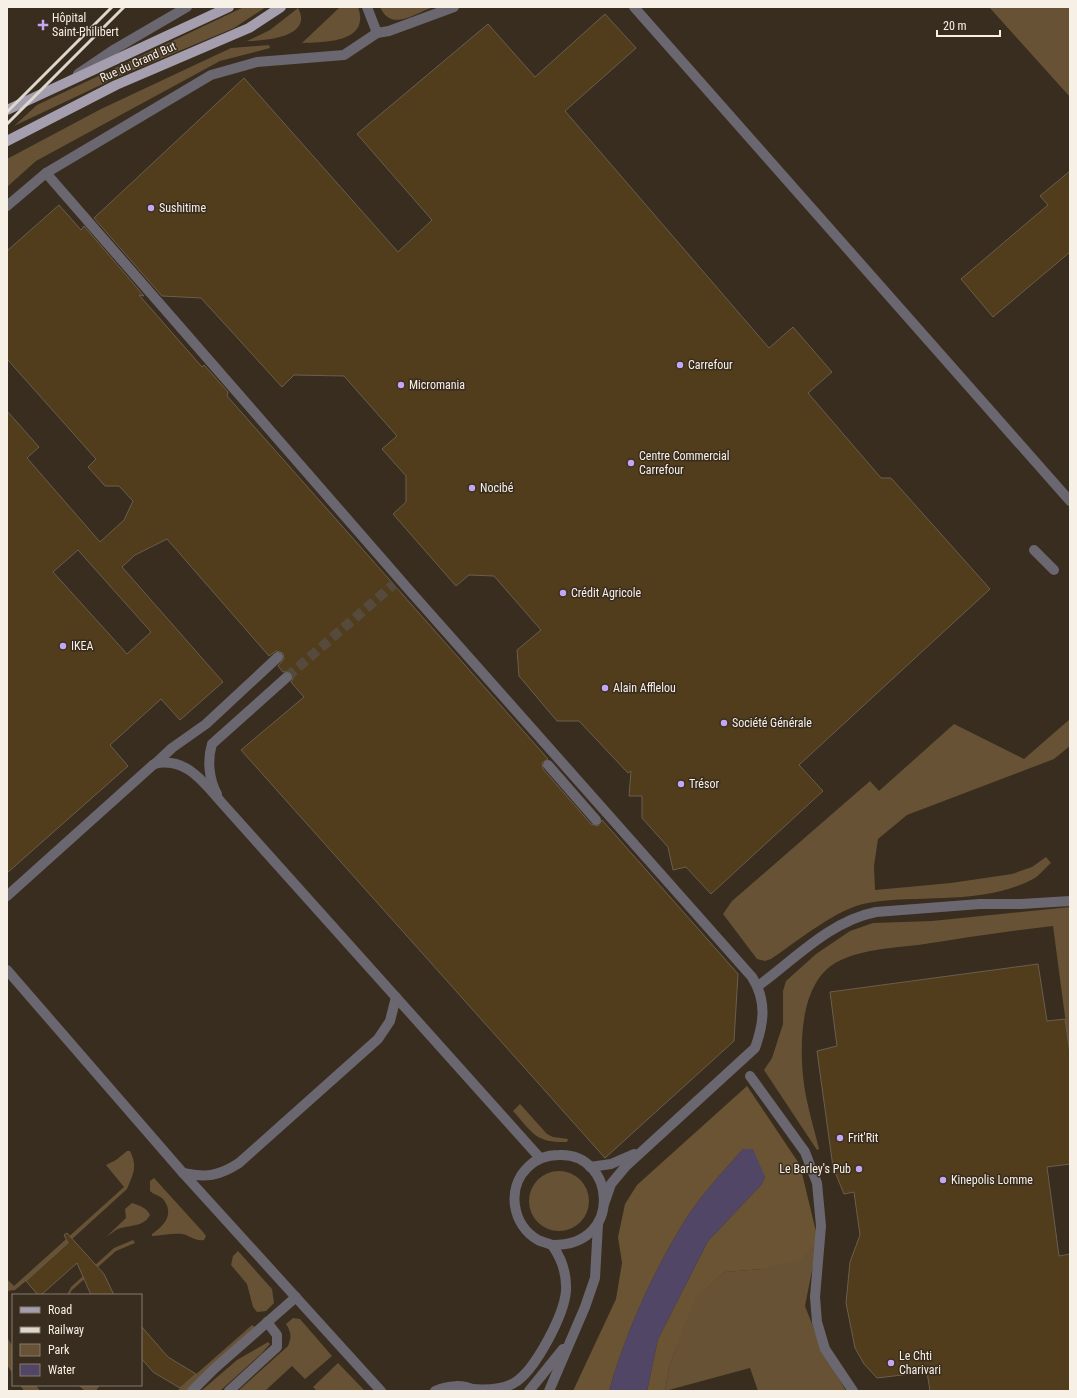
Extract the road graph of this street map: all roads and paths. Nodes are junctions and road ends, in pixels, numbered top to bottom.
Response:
1 (187, 7) edge
2 (229, 7) edge
3 (281, 7) edge
4 (367, 7) edge
5 (454, 7) edge
6 (634, 7) edge
7 (377, 33) junction
8 (66, 83) junction
9 (7, 110) edge
10 (7, 141) edge
11 (46, 172) junction
12 (7, 206) edge
13 (1070, 501) edge
14 (1034, 550) dead end
15 (1054, 570) dead end
16 (278, 657) dead end
17 (287, 677) tunnel mouth
18 (154, 764) junction
19 (548, 765) dead end
20 (222, 803) junction
21 (596, 820) dead end
22 (7, 896) edge
23 (1070, 901) edge
24 (7, 970) edge
25 (758, 986) junction
26 (396, 997) junction
27 (750, 1076) dead end
28 (646, 1147) junction
29 (540, 1158) junction
30 (590, 1167) junction
31 (183, 1173) junction
32 (604, 1204) junction
33 (598, 1224) junction
34 (552, 1245) junction
35 (296, 1297) junction
36 (267, 1322) junction
37 (572, 1336) junction
38 (474, 1390) edge
39 (192, 1391) edge
40 (229, 1391) edge
41 (381, 1391) edge
42 (435, 1391) edge
43 (529, 1391) edge
44 (549, 1391) edge
45 (853, 1391) edge

1 - 8 street, Rue du Grand But
2 - 8 main road, Rue du Grand But
3 - 10 main road, Rue du Grand But
4 - 7 street
5 - 7 street
6 - 13 street
7 - 11 street
8 - 9 main road, Rue du Grand But
11 - 12 street
11 - 25 street
14 - 15 street
16 - 18 street
17 - 20 street
18 - 20 street
18 - 22 street
19 - 21 street
20 - 26 street
23 - 25 street
24 - 31 street
25 - 28 street
26 - 29 street
26 - 31 street
27 - 45 street
28 - 30 street
28 - 32 street
29 - 30 street
29 - 34 street
30 - 32 street
31 - 35 street
32 - 33 street
33 - 34 street
33 - 37 street
34 - 38 street
35 - 36 street
35 - 41 street
36 - 39 street
36 - 40 street
37 - 43 street
37 - 44 street
38 - 42 street

